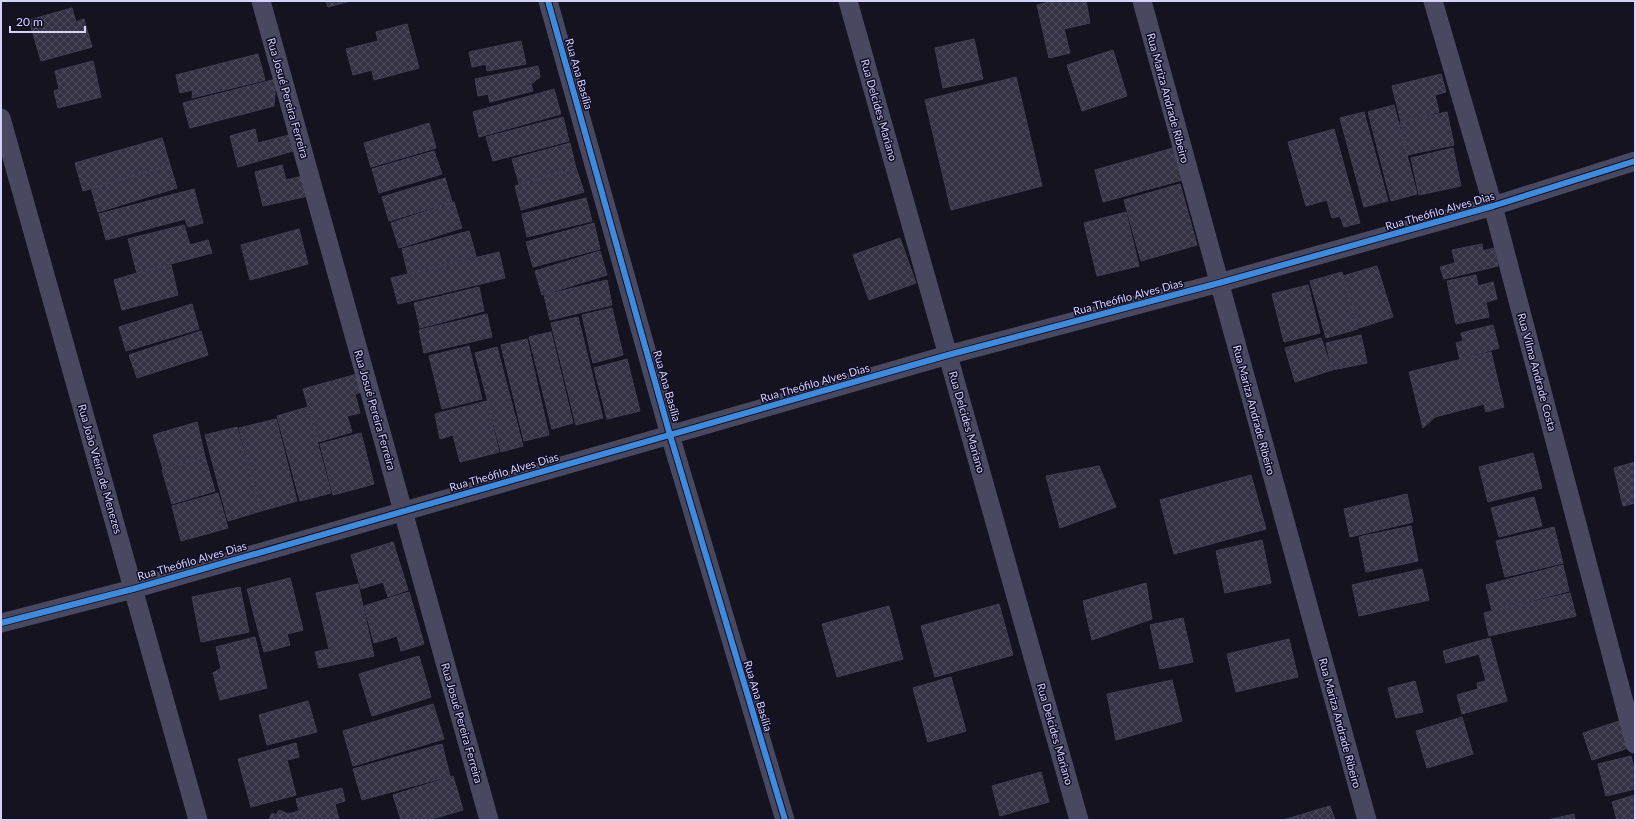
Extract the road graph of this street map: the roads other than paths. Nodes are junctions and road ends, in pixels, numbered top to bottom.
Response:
1 (260, 1) edge
2 (548, 1) edge
3 (848, 1) edge
4 (1142, 1) edge
5 (1433, 1) edge
6 (1, 118) edge
7 (1635, 162) edge
8 (1493, 206) junction
9 (1220, 283) junction
10 (948, 355) junction
11 (670, 435) junction
12 (404, 511) junction
13 (133, 588) junction
14 (1, 623) edge
15 (1635, 744) edge
16 (198, 820) edge
17 (489, 820) edge
18 (784, 820) edge
19 (1079, 820) edge
20 (1366, 820) edge

1 - 12 street, Rua Josué Pereira Ferreira
2 - 11 street, Rua Ana Basília
3 - 10 street, Rua Delcides Mariano
4 - 9 street, Rua Mariza Andrade Ribeiro
5 - 8 street, Rua Vilma Andrade Costa
6 - 13 street, Rua João Vieira de Menezes
7 - 8 street, Rua Theófilo Alves Dias
8 - 9 street, Rua Theófilo Alves Dias
8 - 15 street, Rua Vilma Andrade Costa
9 - 10 street, Rua Theófilo Alves Dias
9 - 20 street, Rua Mariza Andrade Ribeiro
10 - 11 street, Rua Theófilo Alves Dias
10 - 19 street, Rua Delcides Mariano
11 - 12 street, Rua Theófilo Alves Dias
11 - 18 street, Rua Ana Basília
12 - 13 street, Rua Theófilo Alves Dias
12 - 17 street, Rua Josué Pereira Ferreira
13 - 14 street, Rua Theófilo Alves Dias
13 - 16 street, Rua João Vieira de Menezes

